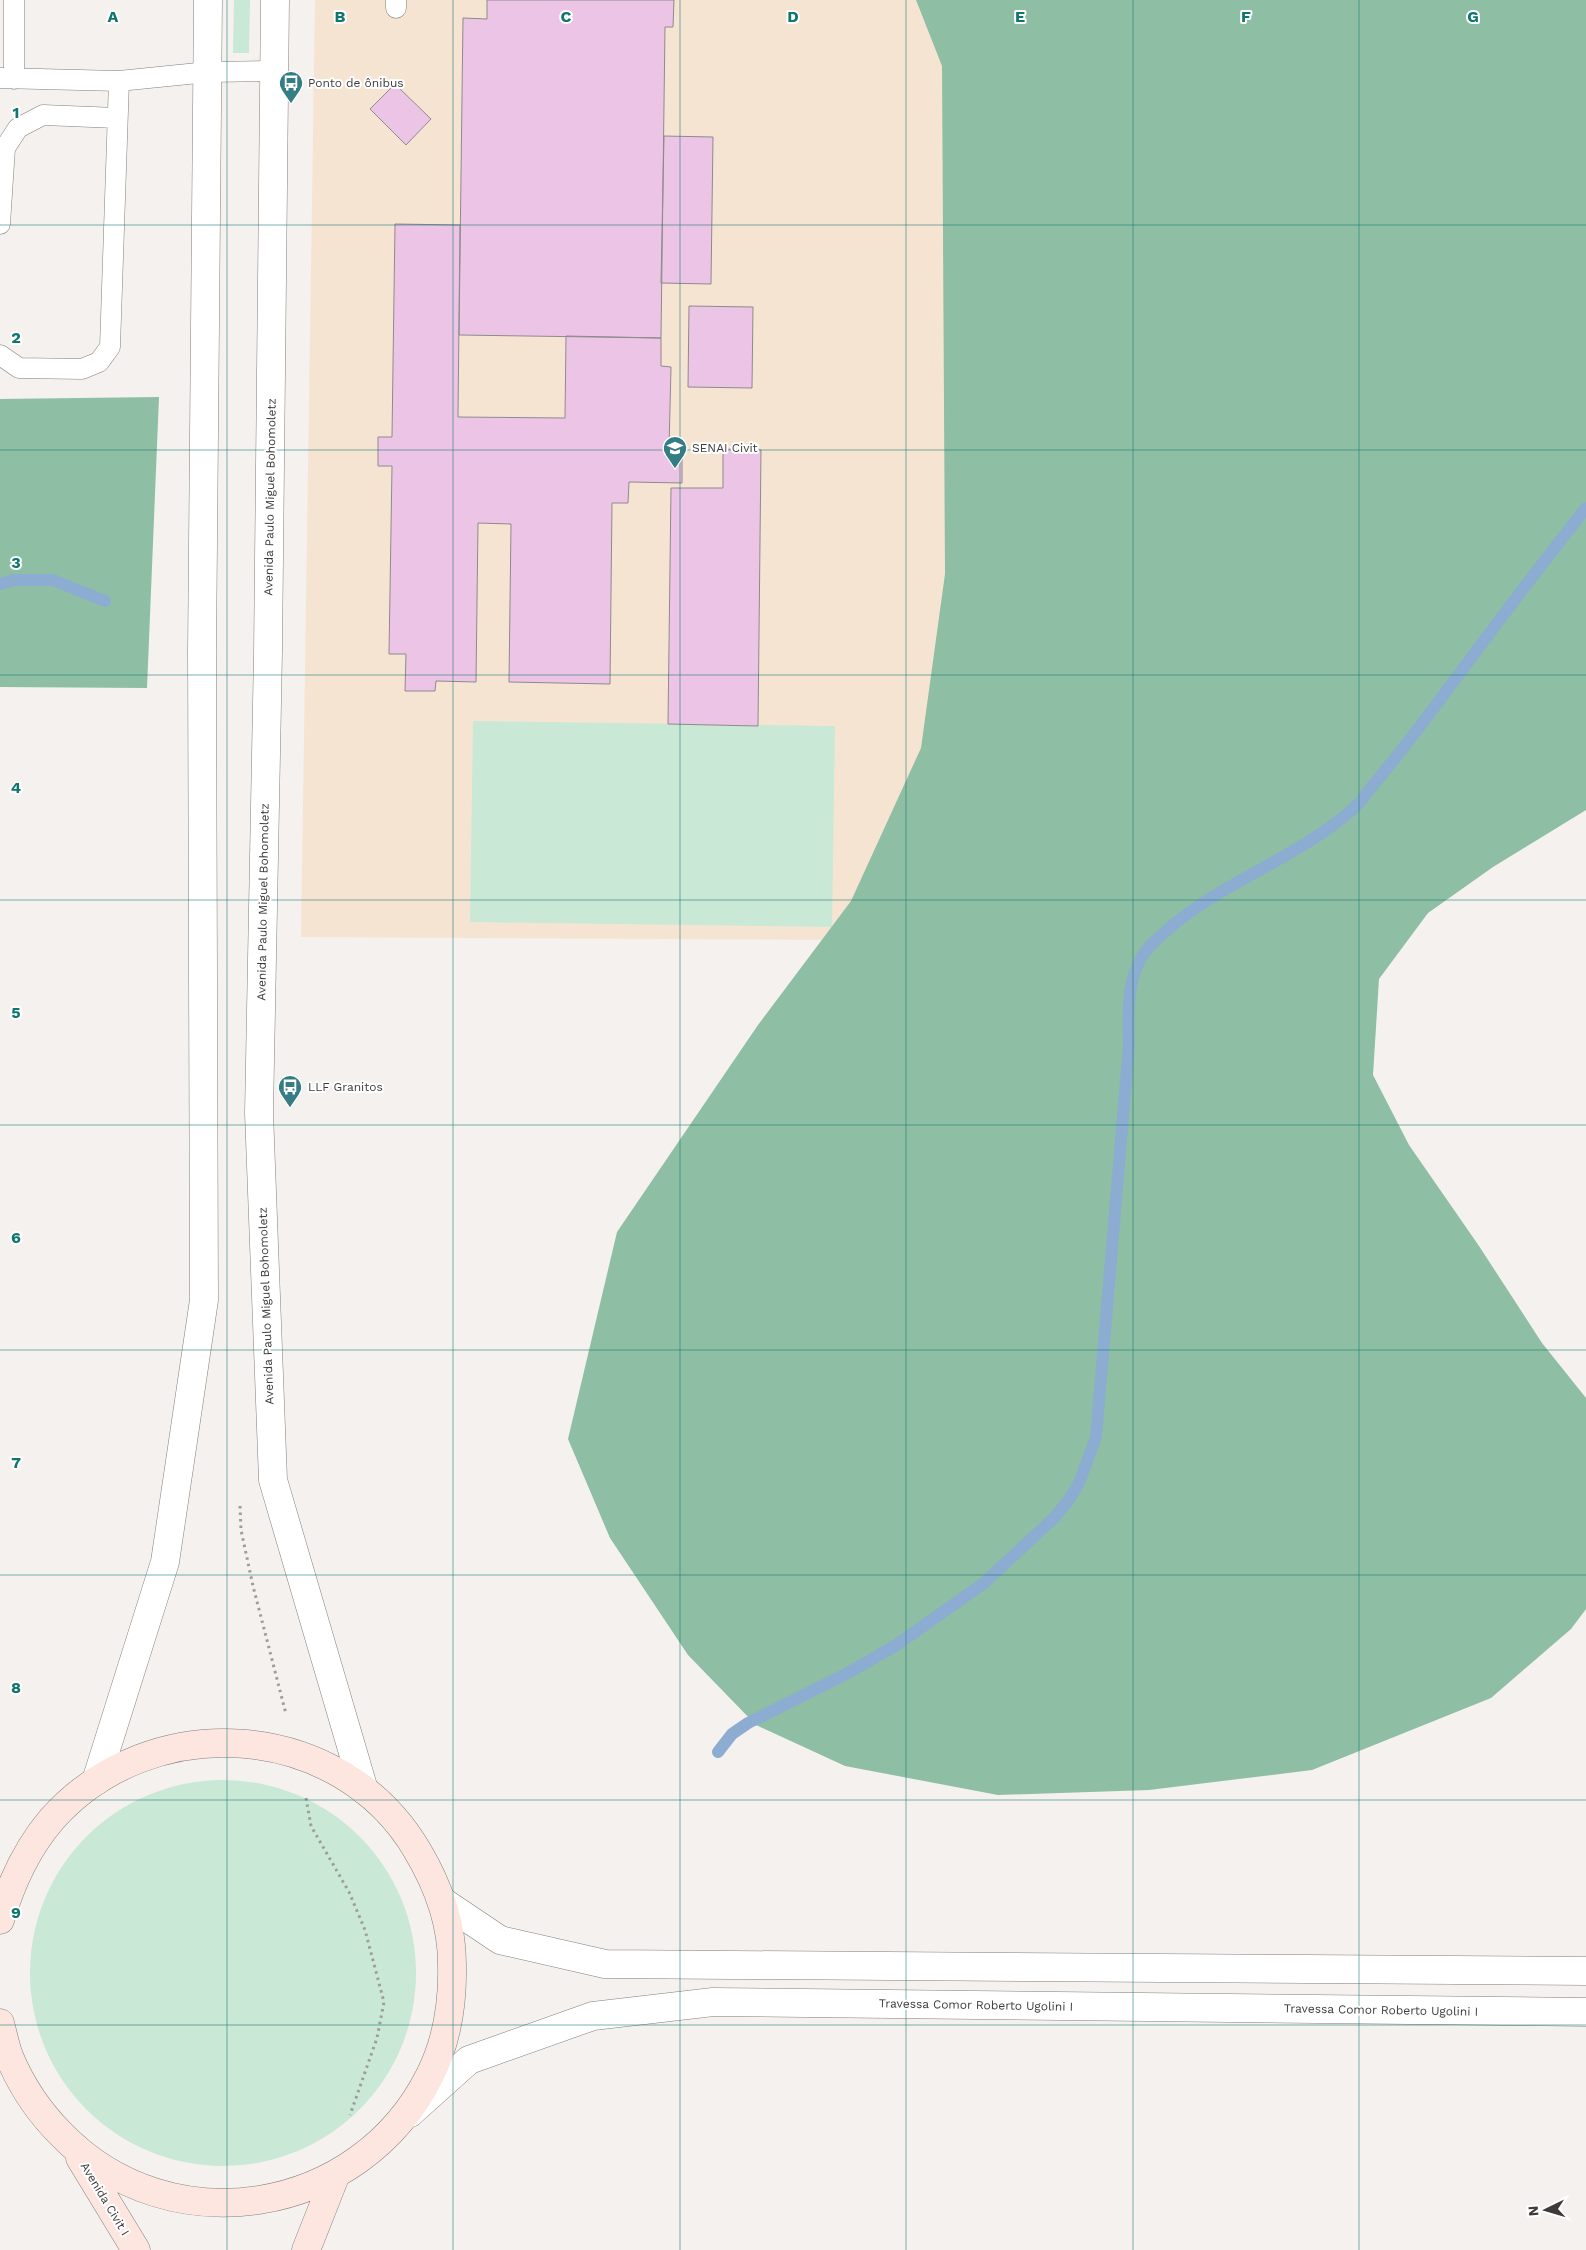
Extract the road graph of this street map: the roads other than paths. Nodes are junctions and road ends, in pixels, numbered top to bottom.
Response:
1 (14, 0) edge
2 (208, 0) edge
3 (275, 0) edge
4 (274, 71) junction
5 (208, 72) junction
6 (7, 79) edge
7 (119, 82) junction
8 (117, 118) junction
9 (0, 224) edge
10 (0, 355) edge
11 (96, 1781) junction
12 (364, 1790) junction
13 (442, 1901) junction
14 (0, 1920) edge
15 (1586, 1971) edge
16 (1586, 2012) edge
17 (0, 2023) edge
18 (12, 2080) edge
19 (398, 2124) junction
20 (74, 2148) junction
21 (336, 2174) junction
22 (136, 2250) edge
23 (306, 2250) edge

1 - 6 lane
2 - 5 street
3 - 4 street, Avenida Paulo Miguel Bohomoletz
4 - 5 lane
4 - 12 street, Avenida Paulo Miguel Bohomoletz
5 - 7 lane
5 - 11 street
6 - 7 lane
7 - 8 lane
8 - 9 lane
8 - 10 lane
11 - 12 main road
11 - 14 main road
12 - 13 main road
13 - 15 street
13 - 19 main road
16 - 19 street, Travessa Comor Roberto Ugolini I
17 - 18 main road
18 - 20 main road
19 - 21 main road
20 - 21 main road
20 - 22 main road, Avenida Civit I
21 - 23 main road

